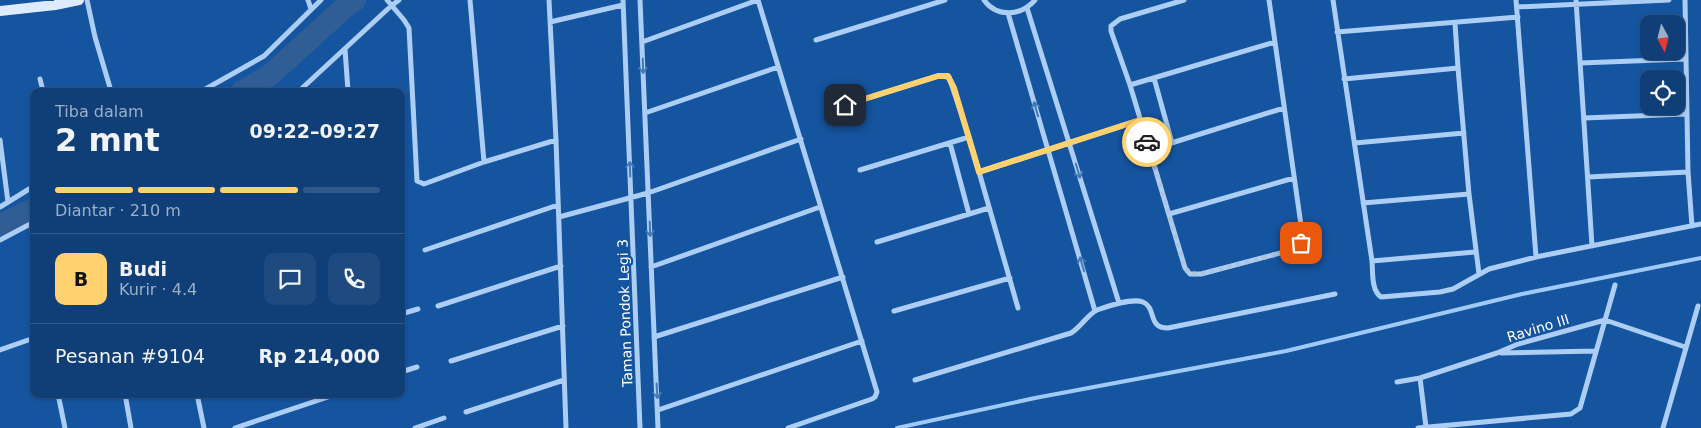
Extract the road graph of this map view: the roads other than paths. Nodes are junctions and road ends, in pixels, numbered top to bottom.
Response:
1 (78, 0) edge
2 (87, 0) edge
3 (308, 0) edge
4 (321, 0) edge
5 (387, 0) edge
6 (399, 0) edge
7 (470, 0) edge
8 (549, 0) edge
9 (640, 0) edge
10 (758, 0) edge
11 (945, 0) edge
12 (984, 0) edge
13 (1034, 0) edge
14 (1184, 0) edge
15 (1269, 0) edge
16 (1333, 0) edge
17 (1516, 0) edge
18 (1669, 0) edge
19 (1685, 0) edge
20 (1576, 2) edge
21 (623, 3) edge
22 (391, 6) junction
23 (1517, 7) junction
24 (1027, 8) junction
25 (311, 9) junction
26 (0, 12) edge
27 (1008, 13) junction
28 (1518, 18) junction
29 (550, 22) junction
30 (1455, 23) junction
31 (1338, 32) junction
32 (816, 40) dead end
33 (642, 42) junction
34 (1274, 42) junction
35 (345, 49) junction
36 (1686, 59) junction
37 (1580, 63) junction
38 (778, 67) junction
39 (1458, 68) junction
40 (1154, 78) junction
41 (40, 79) dead end
42 (1344, 79) junction
43 (1130, 85) junction
44 (42, 88) edge
45 (110, 88) edge
46 (207, 88) edge
47 (302, 88) edge
48 (348, 88) edge
49 (845, 105) dead end
50 (1284, 108) junction
51 (645, 113) junction
52 (1687, 114) junction
53 (1584, 118) junction
54 (1140, 120) junction
55 (1464, 133) junction
56 (969, 137) junction
57 (801, 139) junction
58 (0, 140) edge
59 (556, 140) junction
60 (950, 143) junction
61 (1069, 143) junction
62 (1172, 143) junction
63 (1355, 143) junction
64 (1048, 150) junction
65 (1149, 150) junction
66 (484, 162) junction
67 (860, 170) dead end
68 (979, 172) junction
69 (1688, 172) junction
70 (1588, 177) junction
71 (1294, 178) junction
72 (30, 188) edge
73 (648, 193) junction
74 (1469, 194) junction
75 (631, 198) junction
76 (8, 202) junction
77 (1363, 202) junction
78 (558, 205) junction
79 (0, 207) edge
80 (820, 207) junction
81 (989, 208) junction
82 (969, 214) junction
83 (1169, 214) junction
84 (559, 217) junction
85 (30, 224) edge
86 (1701, 224) edge
87 (1692, 226) junction
88 (0, 240) edge
89 (876, 242) dead end
90 (1592, 246) junction
91 (425, 250) dead end
92 (1475, 252) junction
93 (1536, 257) junction
94 (1372, 261) junction
95 (560, 266) junction
96 (651, 267) junction
97 (1479, 274) junction
98 (843, 277) junction
99 (1010, 278) junction
100 (1614, 285) dead end
101 (1335, 294) dead end
102 (1119, 303) junction
103 (438, 306) dead end
104 (1698, 306) dead end
105 (1018, 308) dead end
106 (418, 309) dead end
107 (894, 311) dead end
108 (1096, 311) junction
109 (405, 313) edge
110 (1605, 320) junction
111 (562, 326) junction
112 (654, 337) junction
113 (30, 339) edge
114 (862, 341) junction
115 (1685, 346) junction
116 (0, 350) edge
117 (1596, 351) junction
118 (1497, 354) junction
119 (451, 361) dead end
120 (417, 367) dead end
121 (405, 371) edge
122 (1420, 378) junction
123 (564, 380) junction
124 (916, 380) dead end
125 (1397, 382) dead end
126 (59, 398) edge
127 (125, 398) edge
128 (198, 398) edge
129 (325, 398) edge
130 (658, 410) junction
131 (466, 412) dead end
132 (444, 418) dead end
133 (1426, 427) edge
134 (65, 428) edge
135 (131, 428) edge
136 (204, 428) edge
137 (235, 428) edge
138 (415, 428) edge
139 (566, 428) edge
140 (640, 428) edge
141 (658, 428) edge
142 (788, 428) edge
143 (1418, 428) edge
144 (1662, 428) edge

1 - 26 street
2 - 45 street
3 - 25 street
4 - 25 street
5 - 22 street
6 - 22 street
7 - 66 street
8 - 29 street
9 - 33 street, Taman Pondok Legi 3
10 - 33 street
10 - 38 street
11 - 32 street
12 - 27 street
13 - 24 street
14 - 43 street
15 - 34 street
16 - 31 street
17 - 23 street
18 - 20 street
19 - 36 street
20 - 23 street
20 - 37 street
21 - 29 street
75 -> 21 street, Taman Pondok Legi 3
22 - 35 street
22 - 66 street
23 - 28 street
24 - 27 street
24 - 61 street
25 - 46 street
64 -> 27 street
28 - 30 street
28 - 93 street
29 - 59 street
30 - 31 street
30 - 39 street
31 - 42 street
33 -> 51 street, Taman Pondok Legi 3
34 - 40 street
34 - 50 street
35 - 47 street
35 - 48 street
36 - 37 street
36 - 52 street
37 - 53 street
38 - 51 street
38 - 57 street
39 - 42 street
39 - 55 street
40 - 43 street
40 - 62 street
41 - 44 street
42 - 63 street
43 - 54 street
49 - 56 street
50 - 62 street
50 - 71 street
51 - 73 street, Taman Pondok Legi 3
52 - 53 street
52 - 69 street
53 - 70 street
54 - 61 street
54 - 65 street
55 - 63 street
55 - 74 street
56 - 60 street
56 - 68 street
57 - 73 street
57 - 80 street
58 - 76 street
59 - 66 street
59 - 78 street
60 - 67 street
60 - 82 street
61 - 64 street
61 -> 102 street
62 - 65 street
63 - 77 street
64 - 68 street
108 -> 64 street
65 - 83 street
68 - 81 street
69 - 70 street
69 - 87 street
70 - 90 street
71 - 83 street
71 - 83 street
72 - 76 street
73 - 75 street
73 -> 96 street, Taman Pondok Legi 3
74 - 77 street
74 - 92 street
75 - 84 street
75 - 140 street, Taman Pondok Legi 3
76 - 79 street
77 - 94 street
78 - 84 street
78 - 91 street
80 - 96 street, Taman Pondok Legi 3
80 - 98 street
81 - 82 street
81 - 99 street
82 - 89 street
84 - 95 street
85 - 88 street
86 - 87 street
87 - 90 street
90 - 93 street
92 - 94 street
92 - 97 street
93 - 97 street
94 - 97 street
95 - 103 street
95 - 111 street
96 - 112 street, Taman Pondok Legi 3
98 - 112 street, Taman Pondok Legi 3
98 - 114 street
99 - 105 street
99 - 107 street
100 - 110 street
101 - 102 street
102 - 108 street
104 - 115 street
106 - 109 street
108 - 124 street
110 - 115 street
110 - 117 street
110 - 118 street, Ravino III
111 - 119 street
111 - 123 street
112 -> 130 street, Taman Pondok Legi 3
113 - 116 street
114 - 130 street
114 - 142 street
115 - 144 street
117 - 118 street
117 - 133 street
118 - 122 street, Ravino III
120 - 121 street
122 - 125 street, Ravino III
122 - 133 street
123 - 131 street
123 - 139 street
126 - 134 street
127 - 135 street
128 - 136 street
129 - 137 street
130 - 141 street, Taman Pondok Legi 3
132 - 138 street
133 - 143 street

